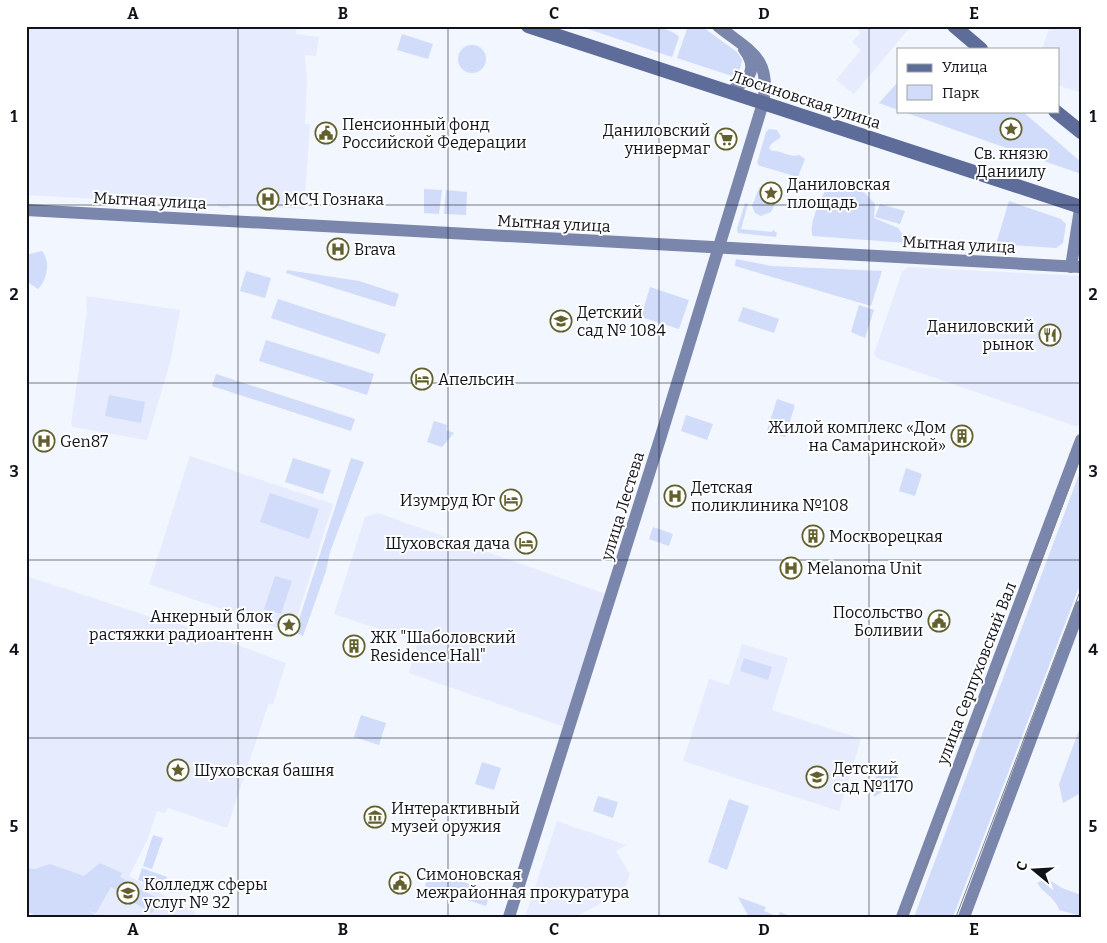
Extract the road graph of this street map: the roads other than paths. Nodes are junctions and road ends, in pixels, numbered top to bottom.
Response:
1 (528, 26) edge
2 (718, 26) edge
3 (954, 26) edge
4 (741, 45) junction
5 (980, 48) edge
6 (730, 92) junction
7 (762, 103) junction
8 (1056, 112) edge
9 (1081, 132) edge
10 (1079, 207) edge
11 (26, 210) edge
12 (719, 248) junction
13 (1076, 267) edge
14 (1081, 440) edge
15 (1081, 606) edge
16 (509, 917) edge
17 (902, 917) edge
18 (964, 917) edge

1 - 6 main road, Люсиновская улица
2 - 4 main road, улица Лестева
3 - 5 main road
4 - 6 main road
4 - 7 main road, улица Лестева
6 - 7 main road, Люсиновская улица
7 - 10 main road, Люсиновская улица
7 - 12 main road, улица Лестева
8 - 9 main road
10 - 13 main road
11 - 12 main road, Мытная улица
12 - 13 main road, Мытная улица
12 - 16 main road, улица Лестева
14 - 17 main road, улица Серпуховский Вал
15 - 18 main road

